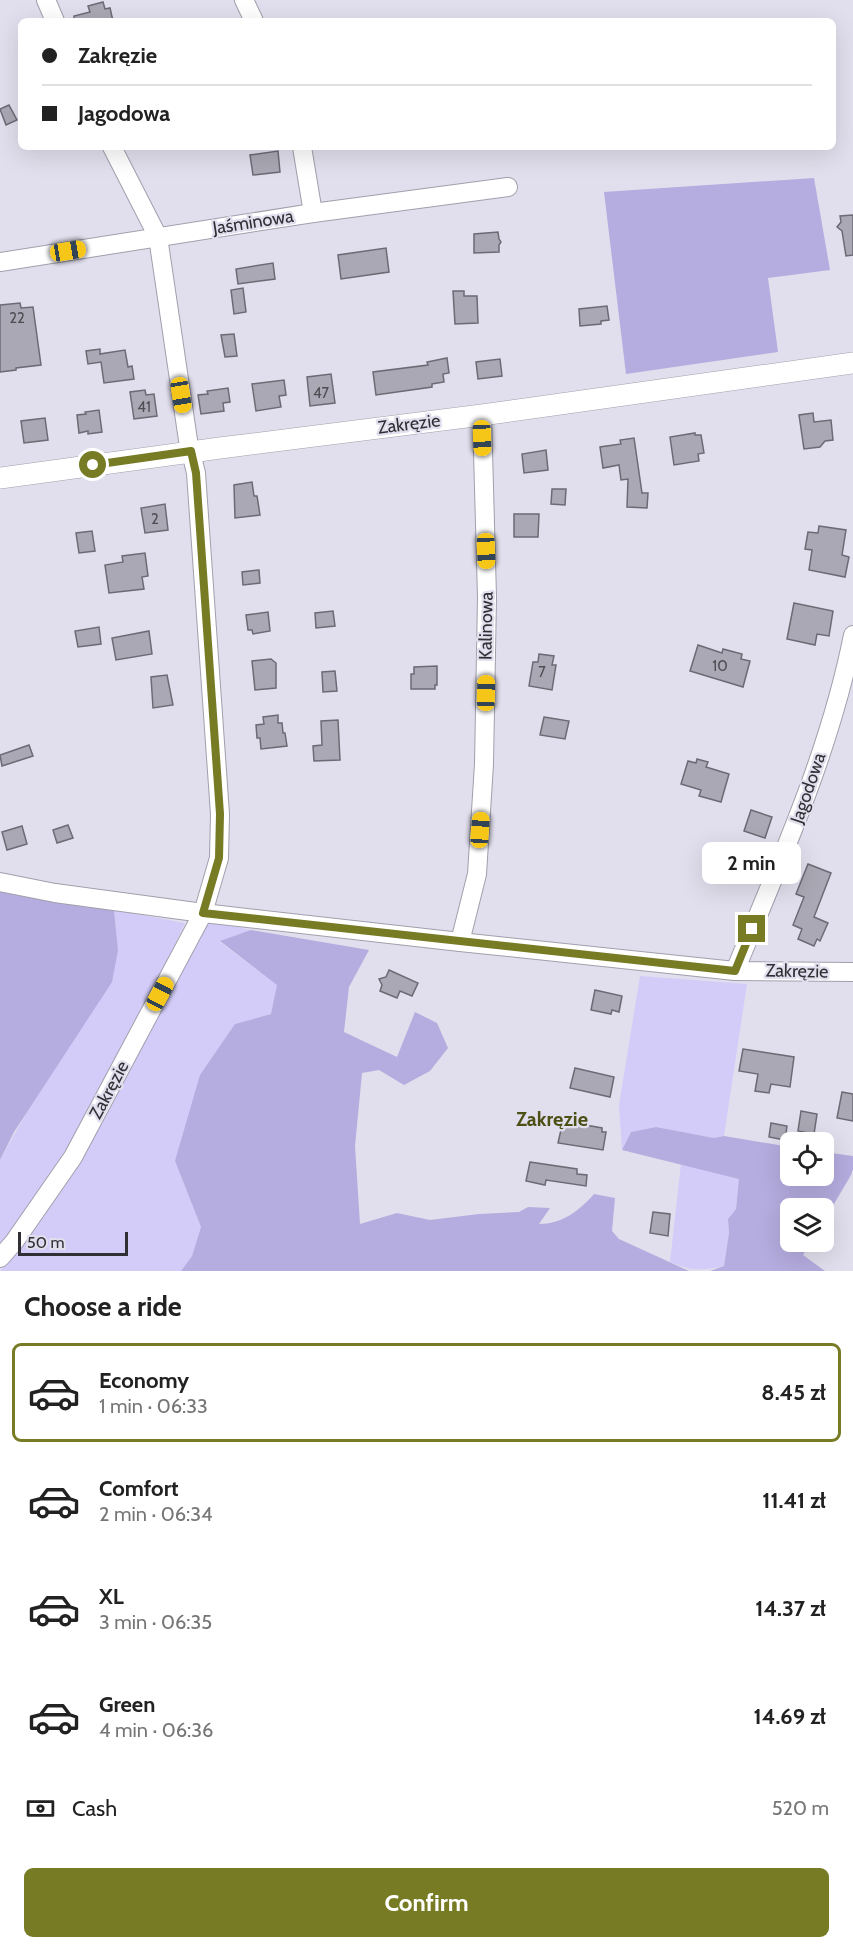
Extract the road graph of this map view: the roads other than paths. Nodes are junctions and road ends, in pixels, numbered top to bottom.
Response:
1 (46, 0) edge
2 (244, 0) edge
3 (54, 18) edge
4 (253, 18) edge
5 (114, 150) edge
6 (302, 150) edge
7 (508, 187) dead end
8 (312, 213) junction
9 (158, 237) junction
10 (0, 262) edge
11 (853, 363) edge
12 (482, 415) junction
13 (191, 451) junction
14 (0, 478) edge
15 (853, 635) edge
16 (0, 882) edge
17 (203, 913) junction
18 (460, 942) junction
19 (735, 971) junction
20 (853, 972) edge
21 (0, 1258) edge

1 - 3 street
2 - 4 street
5 - 9 street
6 - 8 street
7 - 8 street, Jaśminowa
8 - 9 street, Jaśminowa
9 - 10 street, Jaśminowa
9 - 13 street
11 - 12 street, Zakręzie
12 - 13 street, Zakręzie
12 - 18 street, Kalinowa
13 - 14 street, Zakręzie
13 - 17 street
15 - 19 street, Jagodowa
16 - 17 street, Zakręzie
17 - 18 street, Zakręzie
17 - 21 street, Zakręzie
18 - 19 street, Zakręzie
19 - 20 street, Zakręzie

